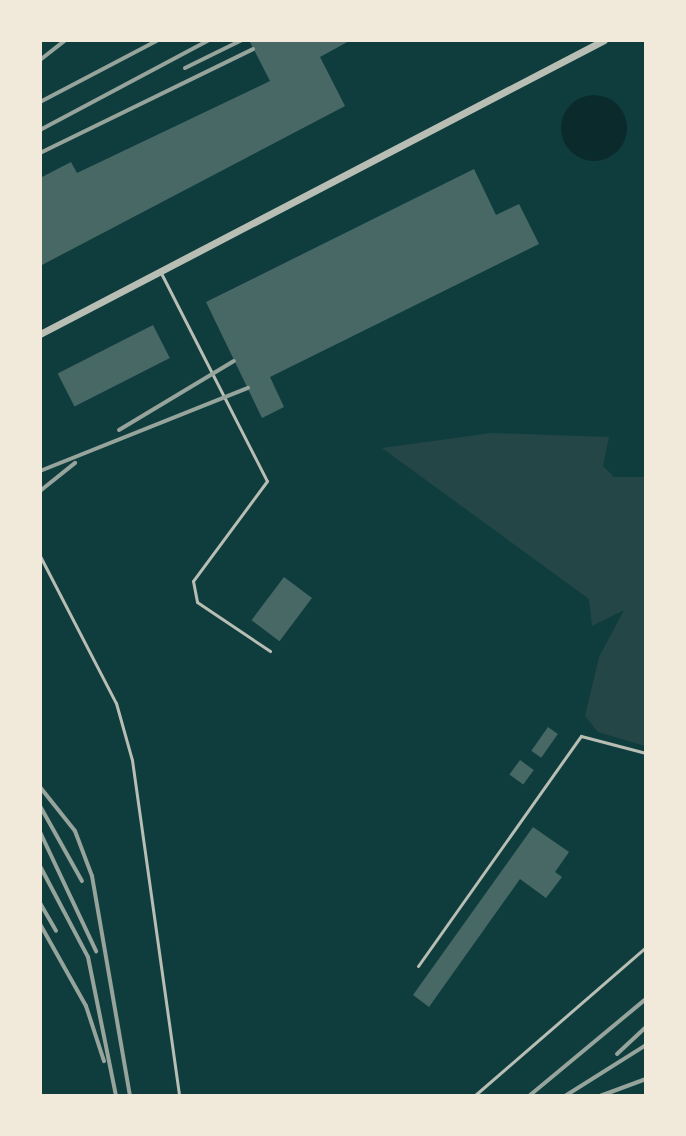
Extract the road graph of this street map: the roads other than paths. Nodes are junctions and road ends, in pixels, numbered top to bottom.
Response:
1 (604, 40) edge
2 (161, 273) junction
3 (40, 334) edge
4 (40, 556) edge
5 (270, 651) dead end
6 (646, 753) edge
7 (646, 947) edge
8 (418, 966) dead end
9 (179, 1096) edge
10 (474, 1096) edge

1 - 2 street
2 - 3 street
2 - 5 lane
4 - 9 lane
6 - 8 lane
7 - 10 lane

